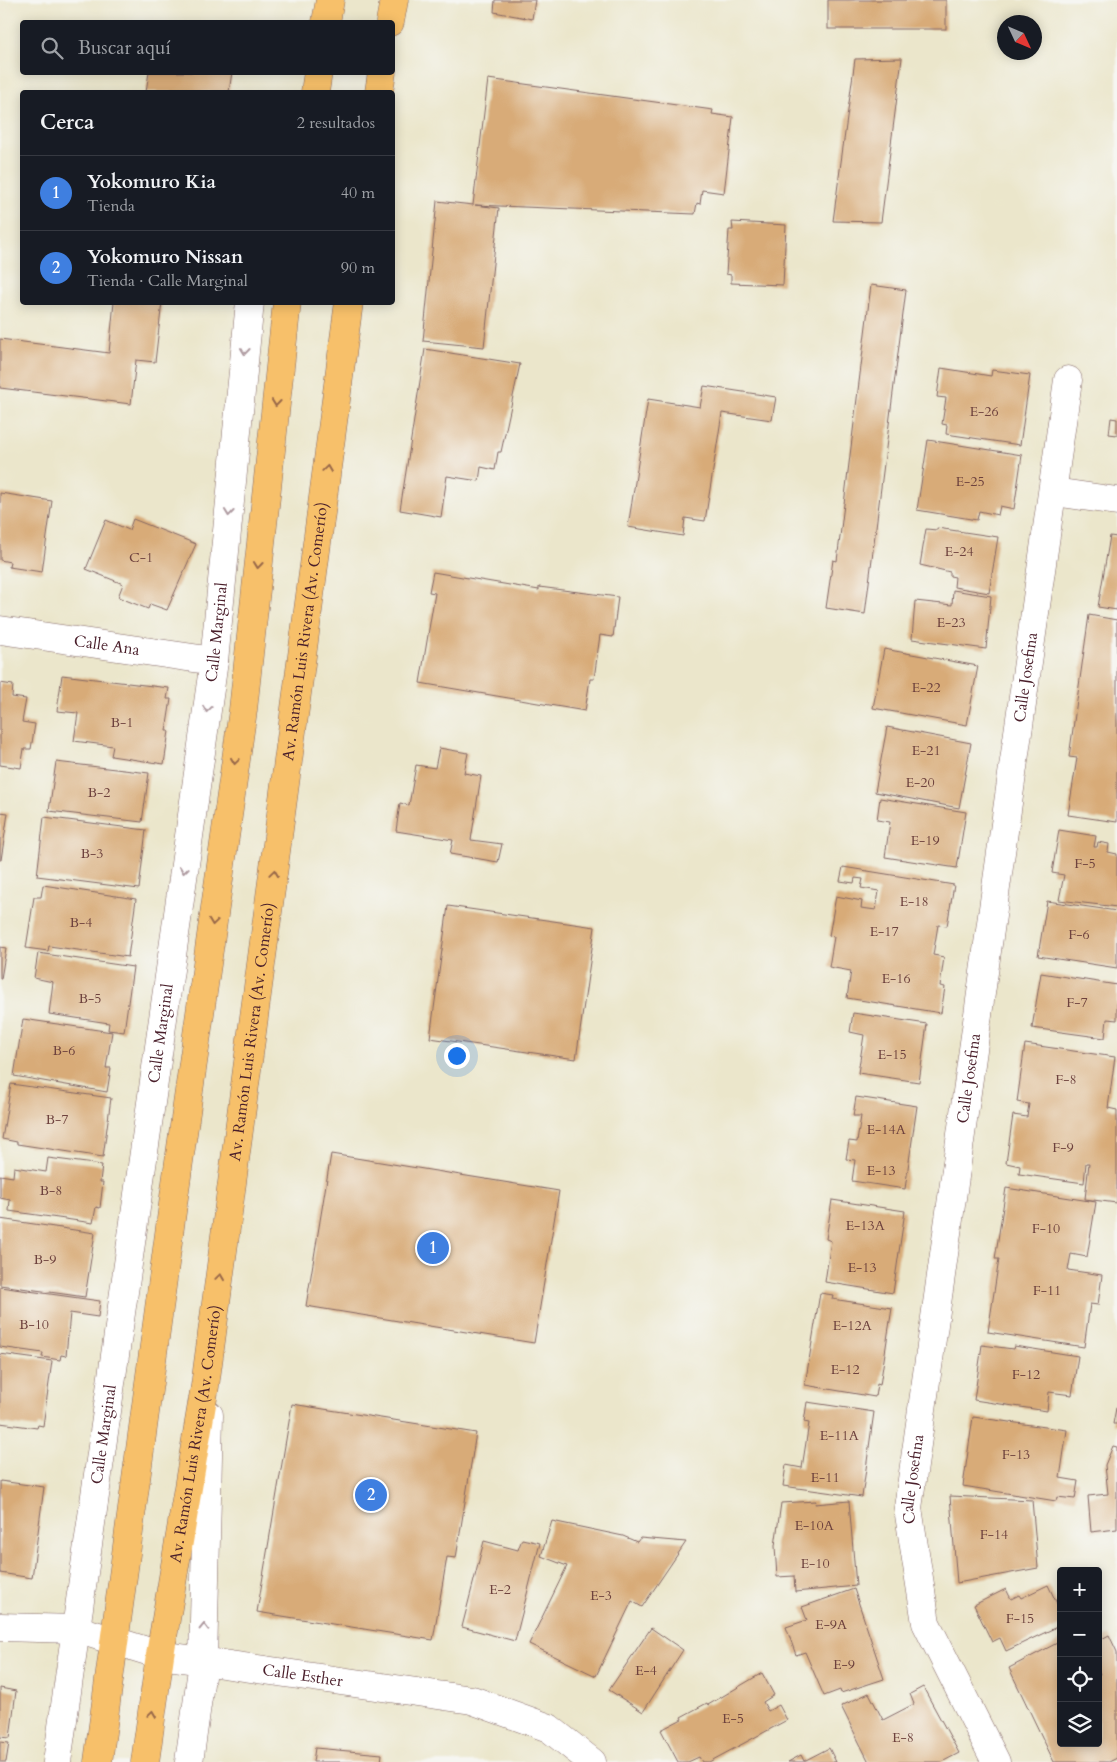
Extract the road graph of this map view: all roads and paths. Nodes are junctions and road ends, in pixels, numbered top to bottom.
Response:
1 (330, 0) edge
2 (394, 0) edge
3 (326, 20) edge
4 (390, 20) edge
5 (318, 75) edge
6 (382, 75) edge
7 (315, 90) edge
8 (379, 90) edge
9 (250, 305) edge
10 (287, 305) edge
11 (349, 305) edge
12 (1068, 380) dead end
13 (1054, 492) junction
14 (1117, 501) edge
15 (0, 630) edge
16 (214, 661) junction
17 (210, 1352) junction
18 (0, 1627) edge
19 (76, 1629) junction
20 (115, 1642) junction
21 (160, 1655) junction
22 (203, 1662) junction
23 (57, 1762) edge
24 (98, 1762) edge
25 (145, 1762) edge
26 (189, 1762) edge
27 (592, 1762) edge
28 (996, 1762) edge

1 - 3 main road
2 - 4 main road
5 - 7 main road
6 - 8 main road
9 -> 16 street, Calle Marginal
10 -> 20 main road
17 -> 11 main road, Av. Ramón Luis Rivera (Av. Comerío)
12 - 13 street, Calle Josefina
13 - 14 street
13 - 28 street, Calle Josefina
15 - 16 street, Calle Ana
16 -> 19 street, Calle Marginal
17 - 21 main road, Av. Ramón Luis Rivera (Av. Comerío)
22 -> 17 street
18 - 19 street, Calle Esther
19 - 20 street, Calle Esther
19 - 23 street, Calle Marginal
20 - 21 street, Calle Esther
20 - 24 main road
21 - 22 street, Calle Esther
25 -> 21 main road, Av. Ramón Luis Rivera (Av. Comerío)
22 - 26 street
22 - 27 street, Calle Esther

